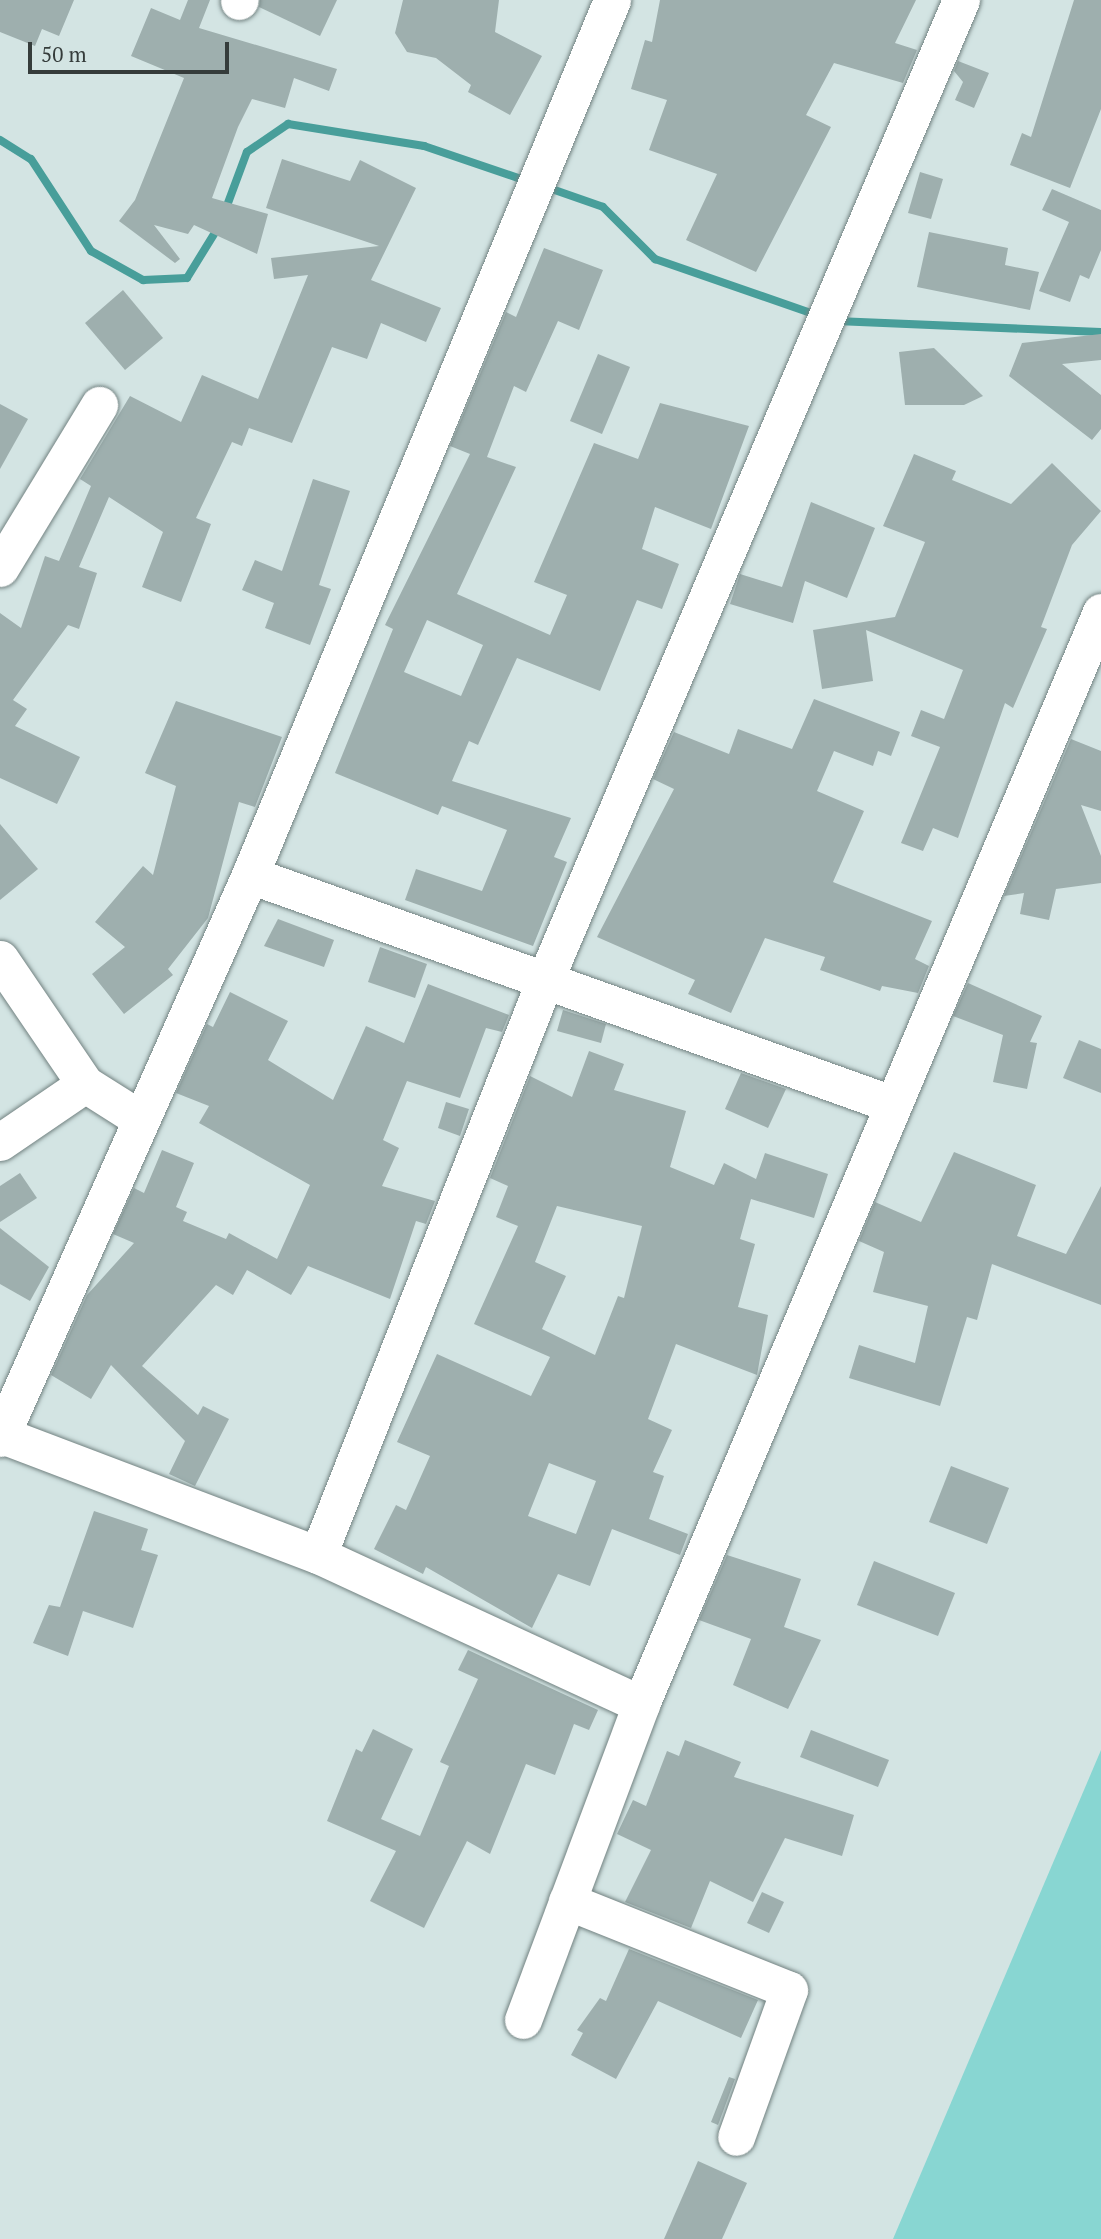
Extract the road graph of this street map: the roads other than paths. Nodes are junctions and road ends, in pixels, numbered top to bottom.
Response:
1 (612, 0) edge
2 (961, 0) edge
3 (99, 405) dead end
4 (0, 568) edge
5 (1101, 612) edge
6 (250, 875) junction
7 (0, 960) edge
8 (545, 980) junction
9 (85, 1084) junction
10 (889, 1103) junction
11 (137, 1117) junction
12 (0, 1142) edge
13 (1, 1437) edge
14 (318, 1555) junction
15 (641, 1704) junction
16 (567, 1901) junction
17 (523, 2020) dead end
18 (736, 2137) dead end

1 - 6 street
2 - 8 street
3 - 4 street
5 - 10 street
6 - 8 street
6 - 11 street
7 - 9 street
8 - 10 street
8 - 14 street
9 - 11 street
9 - 12 street
10 - 15 street
11 - 13 street
13 - 14 street
14 - 15 street
15 - 16 street
16 - 17 street
16 - 18 street

